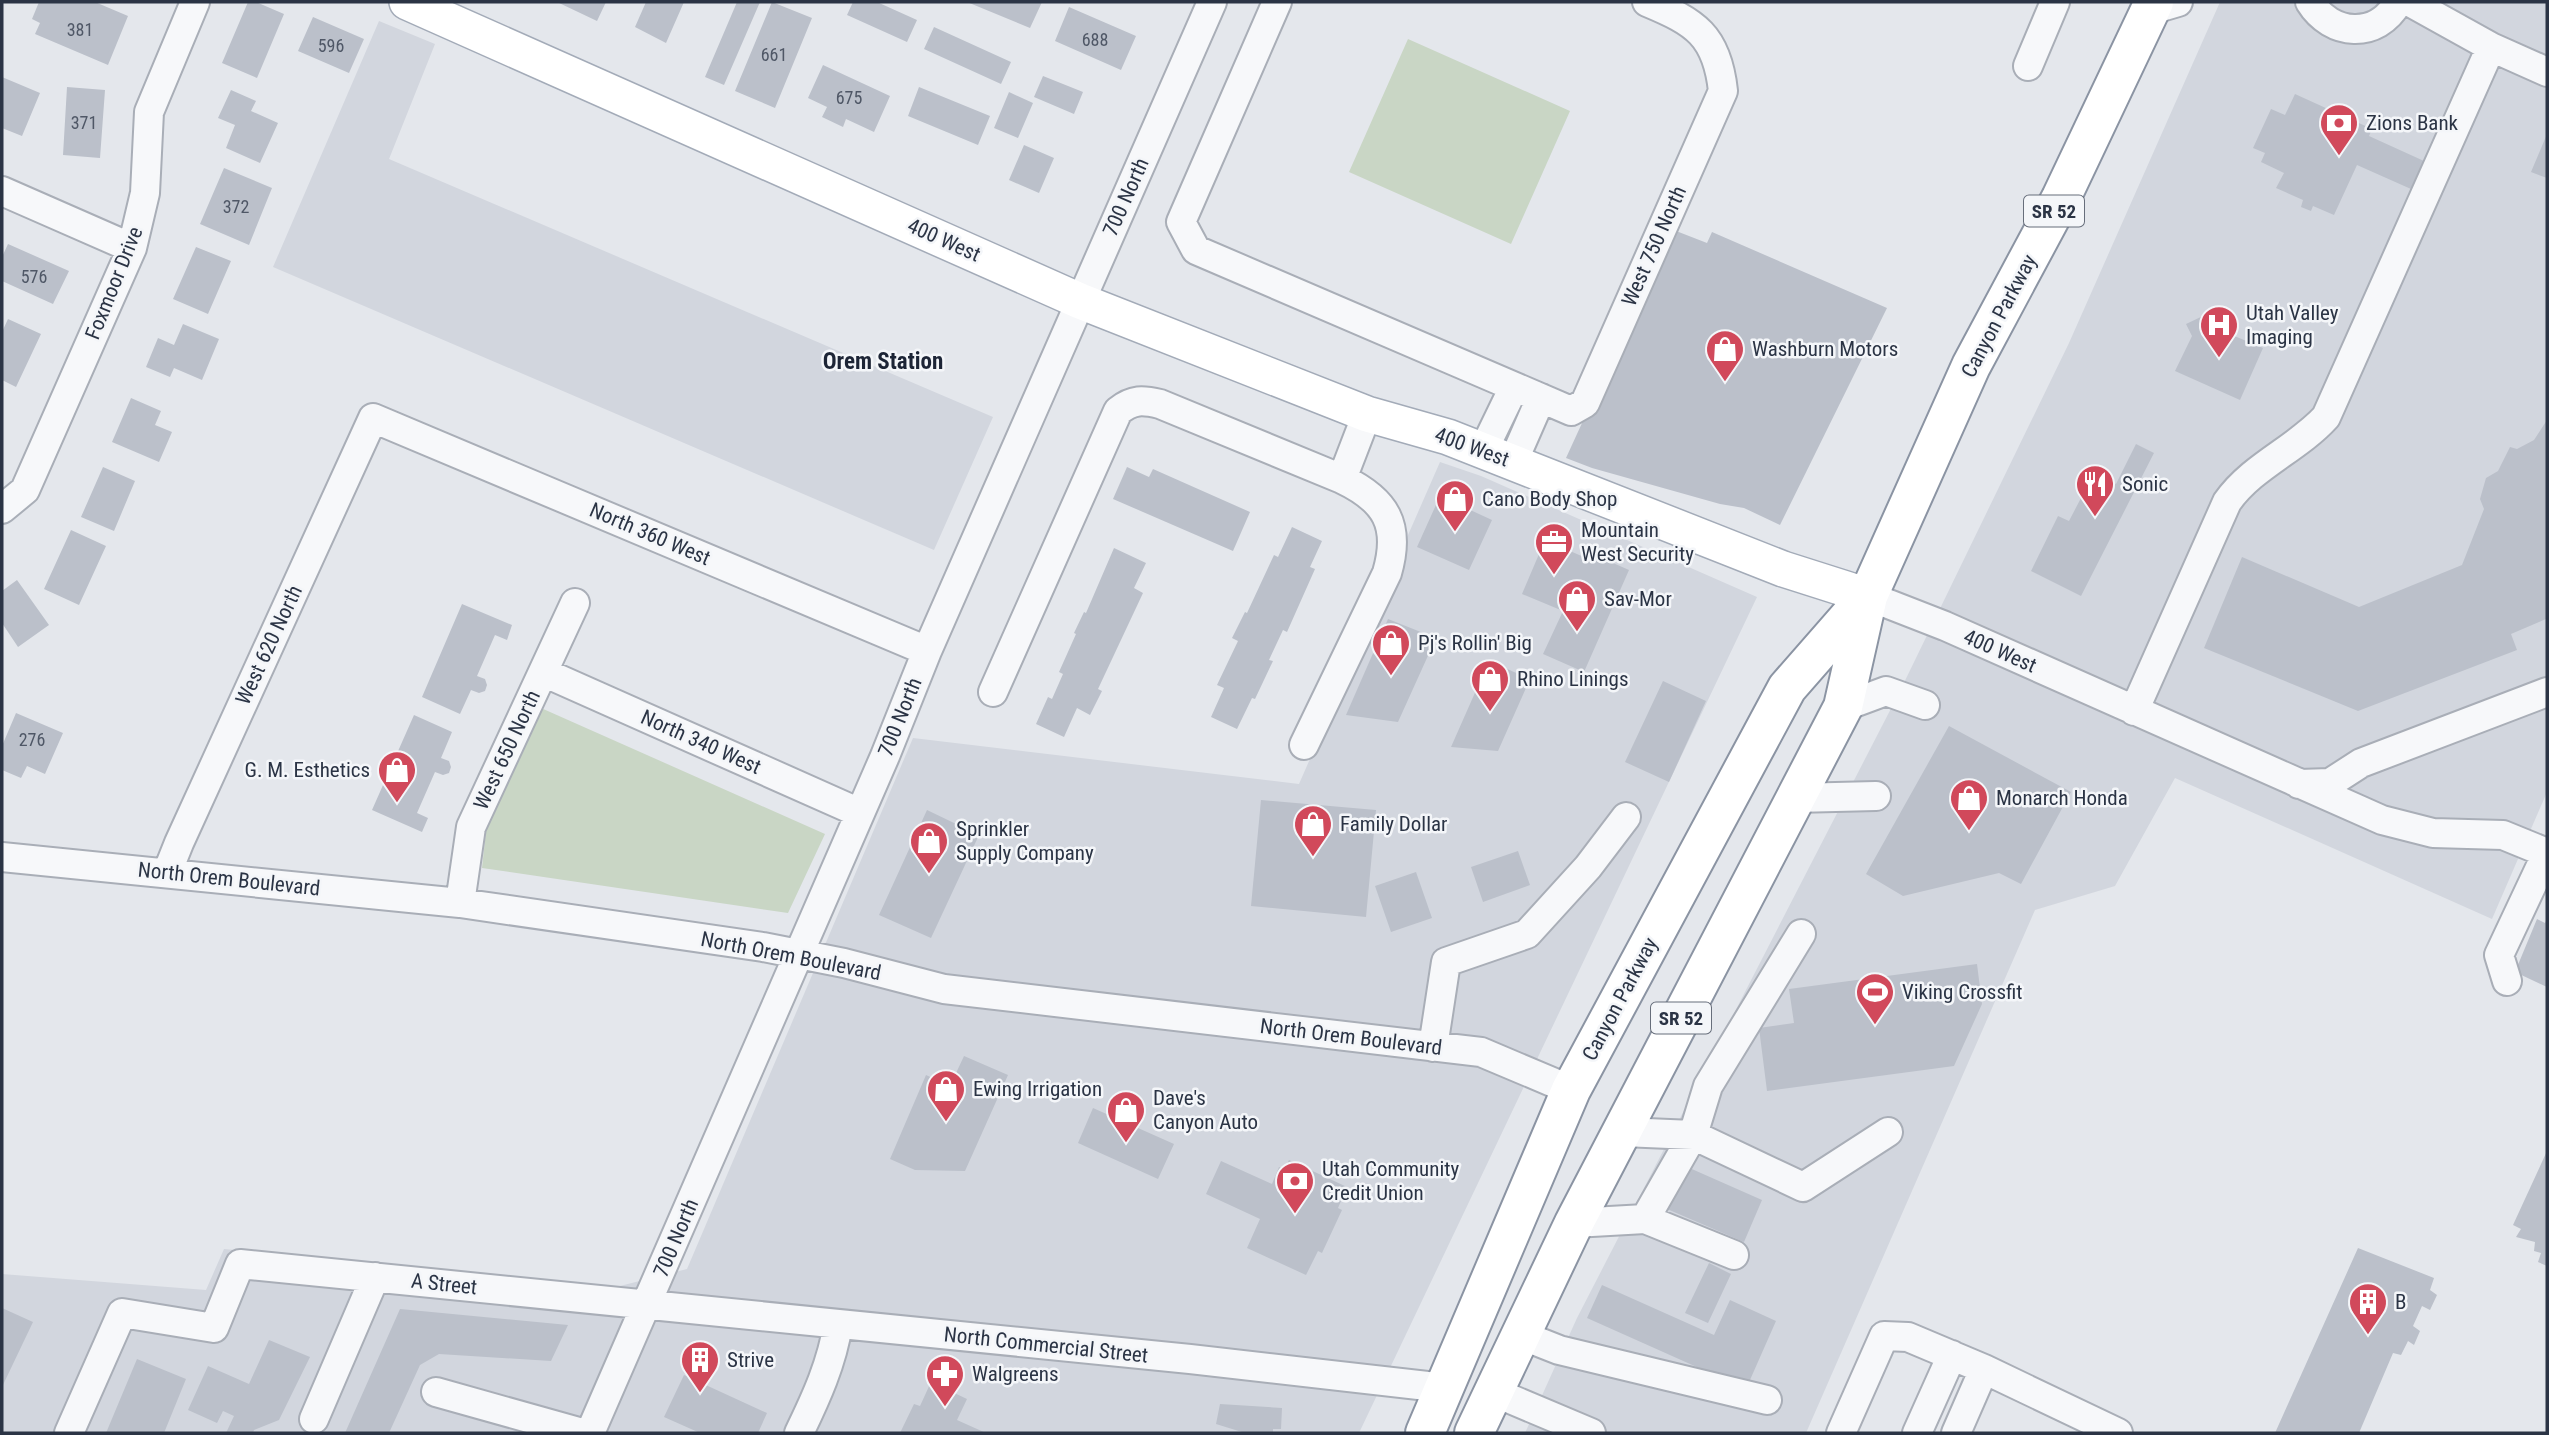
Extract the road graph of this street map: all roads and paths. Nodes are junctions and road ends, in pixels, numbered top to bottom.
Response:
1 (195, 2) edge
2 (407, 2) edge
3 (1277, 2) edge
4 (2054, 2) edge
5 (2310, 2) edge
6 (2398, 2) edge
7 (2410, 2) edge
8 (1655, 3) edge
9 (1206, 4) edge
10 (2161, 5) edge
11 (2491, 47) junction
12 (2028, 66) dead end
13 (2547, 72) edge
14 (2, 191) edge
15 (132, 248) junction
16 (1080, 301) junction
17 (1514, 387) junction
18 (1541, 398) junction
19 (1367, 414) junction
20 (373, 418) joint
21 (1498, 456) junction
22 (1342, 480) junction
23 (2, 509) edge
24 (1868, 596) junction
25 (575, 603) dead end
26 (927, 651) junction
27 (543, 672) junction
28 (993, 692) dead end
29 (2547, 692) edge
30 (1925, 705) dead end
31 (1843, 707) junction
32 (2134, 711) junction
33 (1304, 745) dead end
34 (2299, 784) junction
35 (1876, 796) dead end
36 (1796, 798) junction
37 (860, 813) junction
38 (1626, 817) dead end
39 (2547, 853) edge
40 (2, 857) edge
41 (167, 873) junction
42 (460, 902) junction
43 (1801, 934) dead end
44 (798, 954) junction
45 (2507, 981) dead end
46 (1433, 1046) junction
47 (1571, 1090) junction
48 (1623, 1132) junction
49 (1888, 1132) dead end
50 (1693, 1135) junction
51 (1645, 1219) junction
52 (1574, 1223) junction
53 (1734, 1255) dead end
54 (375, 1278) junction
55 (647, 1305) junction
56 (838, 1324) junction
57 (1521, 1335) junction
58 (1952, 1355) junction
59 (1984, 1369) junction
60 (1445, 1388) junction
61 (436, 1392) dead end
62 (1494, 1392) junction
63 (1767, 1400) dead end
64 (314, 1419) dead end
65 (2069, 1422) edge
66 (69, 1433) edge
67 (582, 1433) edge
68 (590, 1433) edge
69 (799, 1433) edge
70 (1425, 1433) edge
71 (1474, 1433) edge
72 (1591, 1433) edge
73 (1841, 1433) edge
74 (1916, 1433) edge
75 (1956, 1433) edge
76 (2118, 1433) edge

1 - 15 street, Foxmoor Drive
2 - 16 main road, 400 West
3 - 17 street
4 - 12 street
5 - 6 street
7 - 11 street
8 - 18 street, West 750 North
9 - 16 street, 700 North
10 - 24 highway, Canyon Parkway / SR 52
11 - 13 street
11 - 32 street
14 - 15 street
15 - 23 street, Foxmoor Drive
16 - 19 main road, 400 West
16 - 26 street, 700 North
17 - 18 street
17 - 21 street
18 - 21 street
19 - 21 main road, 400 West
19 - 22 street
20 - 26 street, North 360 West
20 - 41 street, West 620 North
21 - 24 main road, 400 West
22 - 28 street
22 - 33 street
24 - 31 highway, Canyon Parkway / SR 52
24 - 32 street, 400 West
24 - 47 highway, Canyon Parkway / SR 52
25 - 27 street, West 650 North
26 - 37 street, 700 North
27 - 37 street, North 340 West
27 - 42 street, West 650 North
29 - 34 street
30 - 31 street
31 - 36 highway, Canyon Parkway / SR 52
32 - 34 street, 400 West
34 - 39 street, 400 West
35 - 36 street
36 - 48 highway, Canyon Parkway / SR 52
37 - 44 street, 700 North
38 - 46 street
39 - 45 street
40 - 41 street, North Orem Boulevard
41 - 42 street, North Orem Boulevard
42 - 44 street, North Orem Boulevard
43 - 50 street
44 - 46 street, North Orem Boulevard
44 - 55 street, 700 North
46 - 47 street, North Orem Boulevard
47 - 60 highway, Canyon Parkway / SR 52
48 - 50 street
48 - 52 highway, Canyon Parkway / SR 52
49 - 50 street
50 - 51 street
51 - 52 street
51 - 53 street
52 - 57 highway, Canyon Parkway / SR 52
54 - 55 street, A Street
54 - 64 street
54 - 66 street, A Street
55 - 56 street, North Commercial Street
55 - 68 street, 700 North
56 - 60 street, North Commercial Street
56 - 69 street
57 - 62 highway, Canyon Parkway / SR 52
57 - 63 street
58 - 59 street
58 - 73 street
58 - 74 street
59 - 65 street
59 - 75 street
60 - 70 highway, Canyon Parkway / SR 52
61 - 67 street
62 - 71 highway, Canyon Parkway / SR 52
62 - 72 street
65 - 76 street

